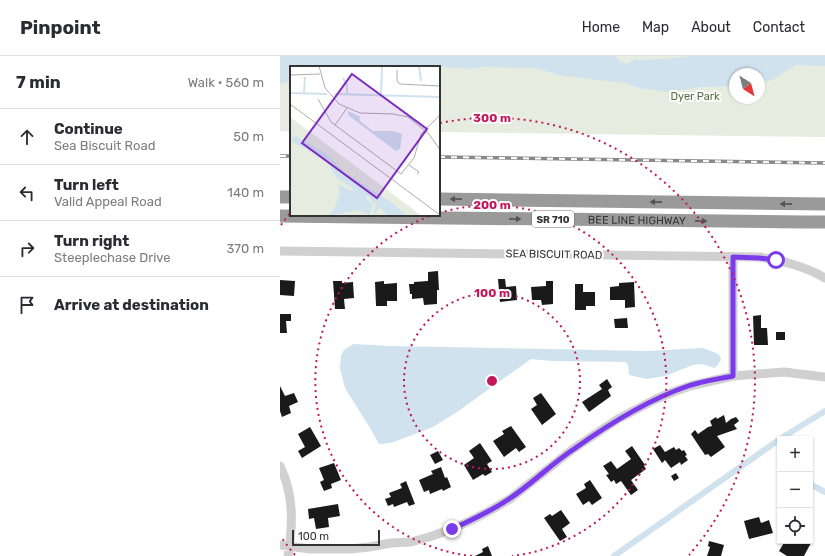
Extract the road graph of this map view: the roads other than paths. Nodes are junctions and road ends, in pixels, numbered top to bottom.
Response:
1 (440, 199) edge
2 (825, 204) edge
3 (280, 216) edge
4 (825, 222) edge
5 (280, 251) edge
6 (733, 257) junction
7 (825, 278) edge
8 (733, 376) junction
9 (825, 377) edge
10 (280, 466) edge
11 (280, 545) edge
12 (290, 546) junction
13 (288, 556) edge

2 -> 1 highway, BEE LINE HIGHWAY / SR 710
3 -> 4 highway, BEE LINE HIGHWAY / SR 710
5 - 6 street, SEA BISCUIT ROAD
6 - 7 street, SEA BISCUIT ROAD
6 - 8 street
8 - 9 street
8 - 12 street
10 - 12 street
11 - 12 street
12 - 13 street

